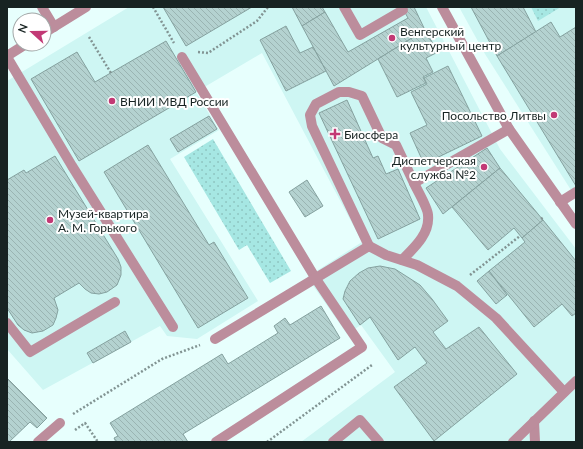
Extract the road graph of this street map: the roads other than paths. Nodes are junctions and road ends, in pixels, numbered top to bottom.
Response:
1 (42, 7) edge
2 (86, 7) edge
3 (344, 7) edge
4 (442, 7) edge
5 (403, 10) dead end
6 (54, 27) joint
7 (181, 54) road end
8 (7, 56) edge
9 (508, 129) junction
10 (414, 183) junction
11 (576, 192) edge
12 (560, 202) junction
13 (576, 224) edge
14 (369, 246) junction
15 (402, 260) junction
16 (316, 279) junction
17 (115, 302) dead end
18 (7, 323) edge
19 (173, 328) dead end
20 (215, 339) road end
21 (576, 381) edge
22 (564, 392) junction
23 (534, 421) junction
24 (60, 423) road end
25 (38, 442) edge
26 (216, 442) edge
27 (333, 442) edge
28 (379, 442) edge
29 (513, 442) edge
30 (535, 442) edge

1 - 6 street
2 - 6 street
3 - 5 street
4 - 9 street
7 - 16 street
8 - 19 street
9 - 10 street
9 - 12 street
10 - 14 street
10 - 15 street
11 - 12 street
12 - 13 street
14 - 15 street
14 - 16 street
15 - 22 street
16 - 20 street
16 - 26 street
17 - 18 street
21 - 22 street
22 - 23 street
23 - 29 street
23 - 30 street
24 - 25 street
27 - 28 street

